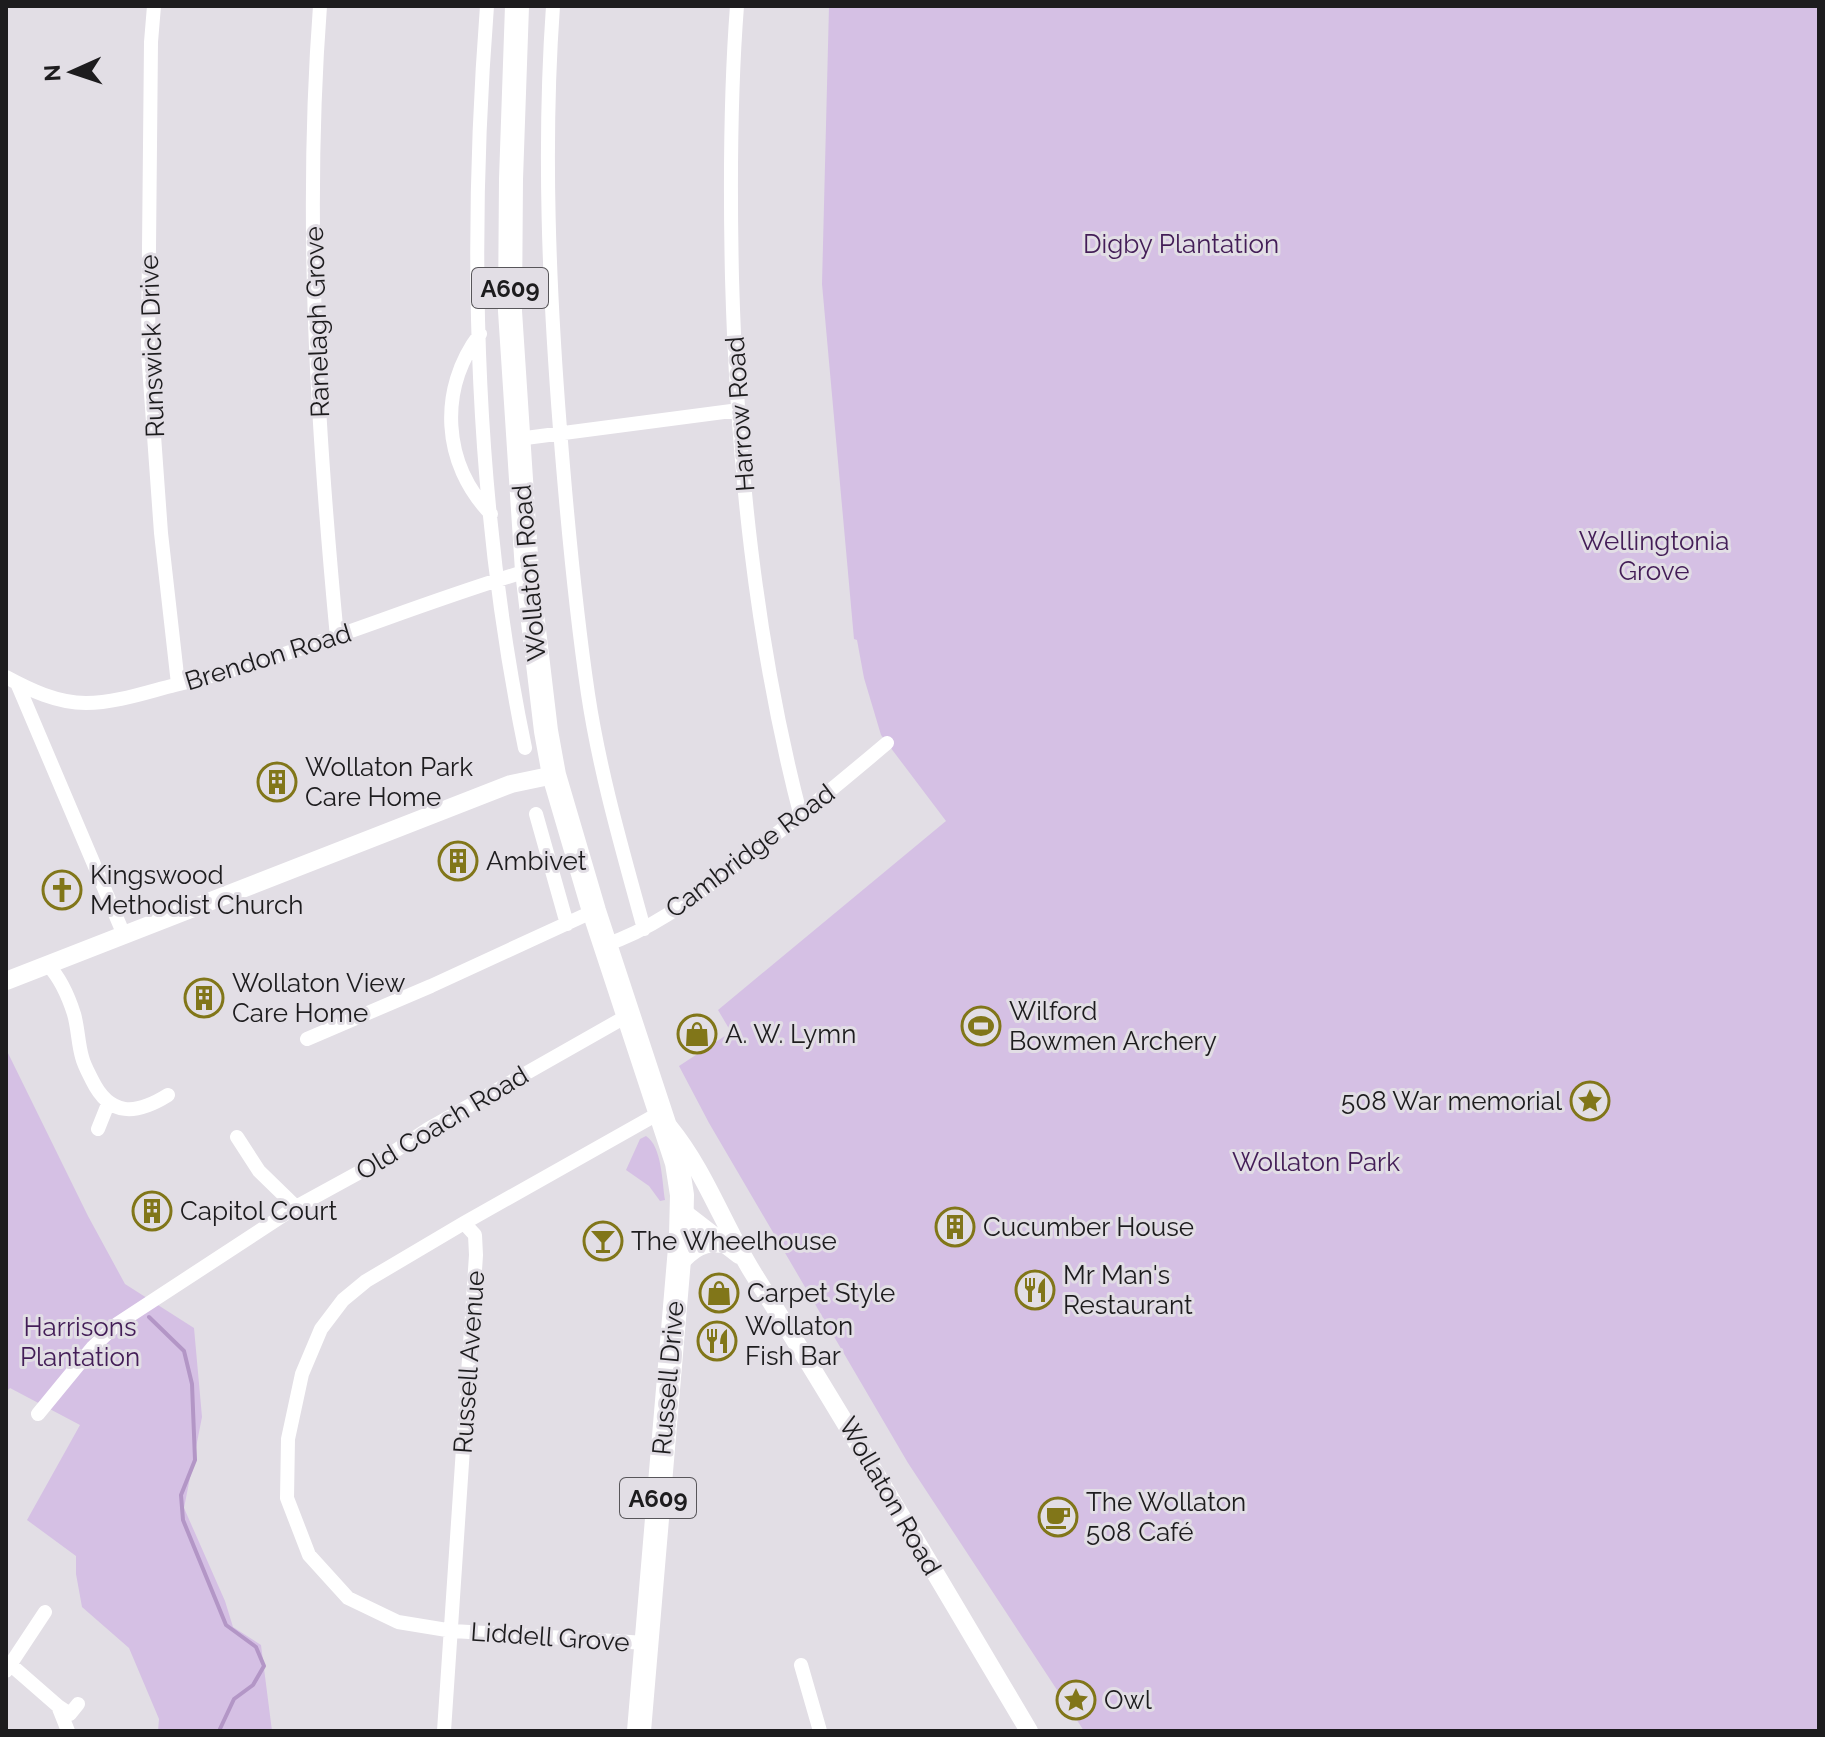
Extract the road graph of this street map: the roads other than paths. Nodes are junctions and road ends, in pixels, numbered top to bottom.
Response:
1 (154, 6) edge
2 (320, 6) edge
3 (487, 6) edge
4 (517, 6) edge
5 (553, 6) edge
6 (737, 6) edge
7 (480, 334) junction
8 (739, 410) junction
9 (560, 432) junction
10 (518, 439) junction
11 (491, 514) junction
12 (527, 571) junction
13 (498, 579) junction
14 (337, 637) junction
15 (12, 680) edge
16 (178, 684) junction
17 (887, 743) dead end
18 (525, 748) dead end
19 (554, 775) junction
20 (536, 814) dead end
21 (801, 817) junction
22 (594, 911) junction
23 (567, 924) junction
24 (644, 929) junction
25 (124, 935) junction
26 (605, 945) junction
27 (48, 965) junction
28 (6, 981) edge
29 (627, 1016) junction
30 (307, 1039) dead end
31 (168, 1095) dead end
32 (108, 1104) junction
33 (663, 1116) junction
34 (98, 1129) dead end
35 (237, 1137) dead end
36 (256, 1137) dead end
37 (246, 1151) junction
38 (714, 1197) junction
39 (296, 1207) junction
40 (682, 1208) junction
41 (464, 1223) junction
42 (727, 1245) junction
43 (747, 1263) junction
44 (678, 1265) junction
45 (38, 1414) dead end
46 (25, 1614) dead end
47 (453, 1631) junction
48 (646, 1643) junction
49 (801, 1665) dead end
50 (8, 1668) edge
51 (78, 1704) dead end
52 (58, 1706) junction
53 (68, 1731) edge
54 (444, 1731) edge
55 (639, 1731) edge
56 (820, 1731) edge
57 (1029, 1731) edge

1 - 16 street, Runswick Drive
2 - 14 street, Ranelagh Grove
3 - 7 street, Wollaton Road
4 - 10 main road, Wollaton Road / A609
5 - 9 street, Wollaton Road
6 - 8 street, Harrow Road
7 - 11 street, Wollaton Road
7 - 11 street
8 - 9 street
8 - 21 street, Harrow Road
9 - 10 street
9 - 24 street, Wollaton Road
10 - 12 main road, Wollaton Road / A609
11 - 13 street, Wollaton Road
12 - 13 street, Brendon Road
12 - 19 main road, Wollaton Road / A609
13 - 14 street, Brendon Road
13 - 18 street, Wollaton Road
14 - 16 street, Brendon Road
15 - 16 street, Brendon Road
15 - 25 street
17 - 21 street, Cambridge Road
19 - 22 main road, Wollaton Road / A609
19 - 25 street
20 - 23 street
21 - 24 street, Cambridge Road
22 - 23 street
22 - 26 main road, Wollaton Road / A609
23 - 30 street
24 - 26 street, Cambridge Road
25 - 27 street
26 - 29 main road, Wollaton Road / A609
27 - 28 street
27 - 32 street
29 - 33 main road, Wollaton Road / A609
29 - 39 street, Old Coach Road
31 - 32 street
32 - 34 street
33 - 38 street, Wollaton Road
33 - 40 main road, Wollaton Road / A609
33 - 41 street
35 - 37 street
36 - 37 street
37 - 39 street
38 - 40 street
38 - 43 street, Wollaton Road
39 - 45 street, Old Coach Road
40 - 42 street, Wollaton Road
40 - 44 main road, Wollaton Road / A609
41 - 47 street, Russell Avenue
41 - 47 street, Liddell Grove
42 - 43 street, Wollaton Road
42 - 44 street
43 - 57 street, Wollaton Road
44 - 48 main road, Russell Drive / A609
46 - 50 street
47 - 48 street, Liddell Grove
47 - 54 street, Russell Avenue
48 - 55 main road, Russell Drive / A609
49 - 56 street
50 - 52 street
51 - 52 street
52 - 53 street

